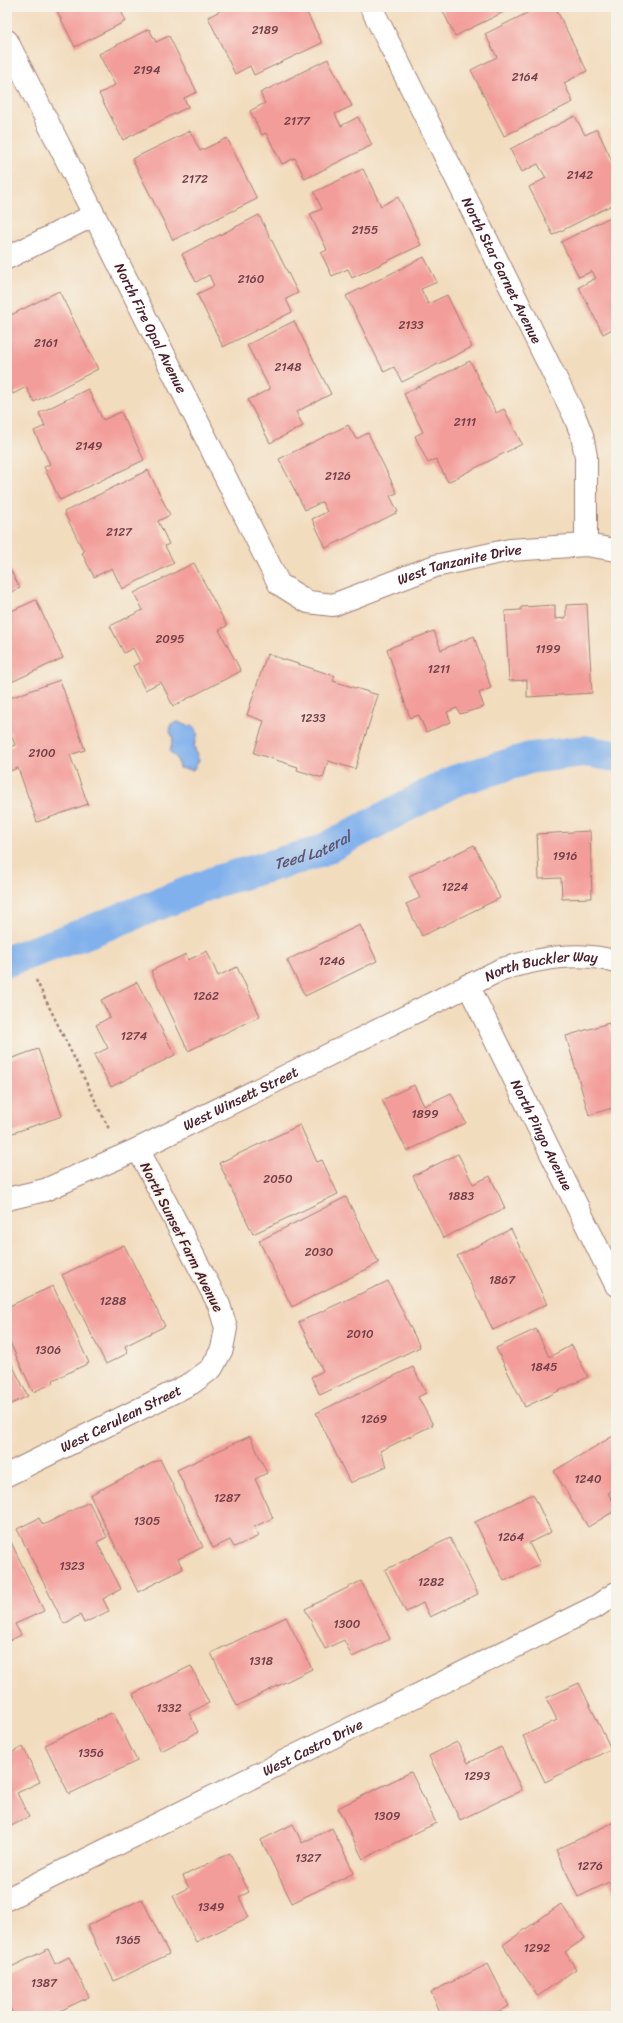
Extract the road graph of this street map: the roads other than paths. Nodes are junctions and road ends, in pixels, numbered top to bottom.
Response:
1 (371, 7) edge
2 (7, 42) edge
3 (94, 215) junction
4 (7, 258) edge
5 (586, 545) junction
6 (616, 550) edge
7 (308, 602) joint
8 (616, 962) edge
9 (468, 985) junction
10 (138, 1149) junction
11 (7, 1199) edge
12 (616, 1285) edge
13 (222, 1349) joint
14 (7, 1475) edge
15 (616, 1593) edge
16 (7, 1899) edge

1 - 5 street, North Star Garnet Avenue
2 - 3 street, North Fire Opal Avenue
3 - 4 street
3 - 7 street, North Fire Opal Avenue
5 - 6 street, West Tanzanite Drive
5 - 7 street, West Tanzanite Drive
8 - 9 street, North Buckler Way
9 - 10 street, West Winsett Street
9 - 12 street, North Pingo Avenue
10 - 11 street, West Winsett Street
10 - 13 street, North Sunset Farm Avenue
13 - 14 street, West Cerulean Street
15 - 16 street, West Castro Drive

